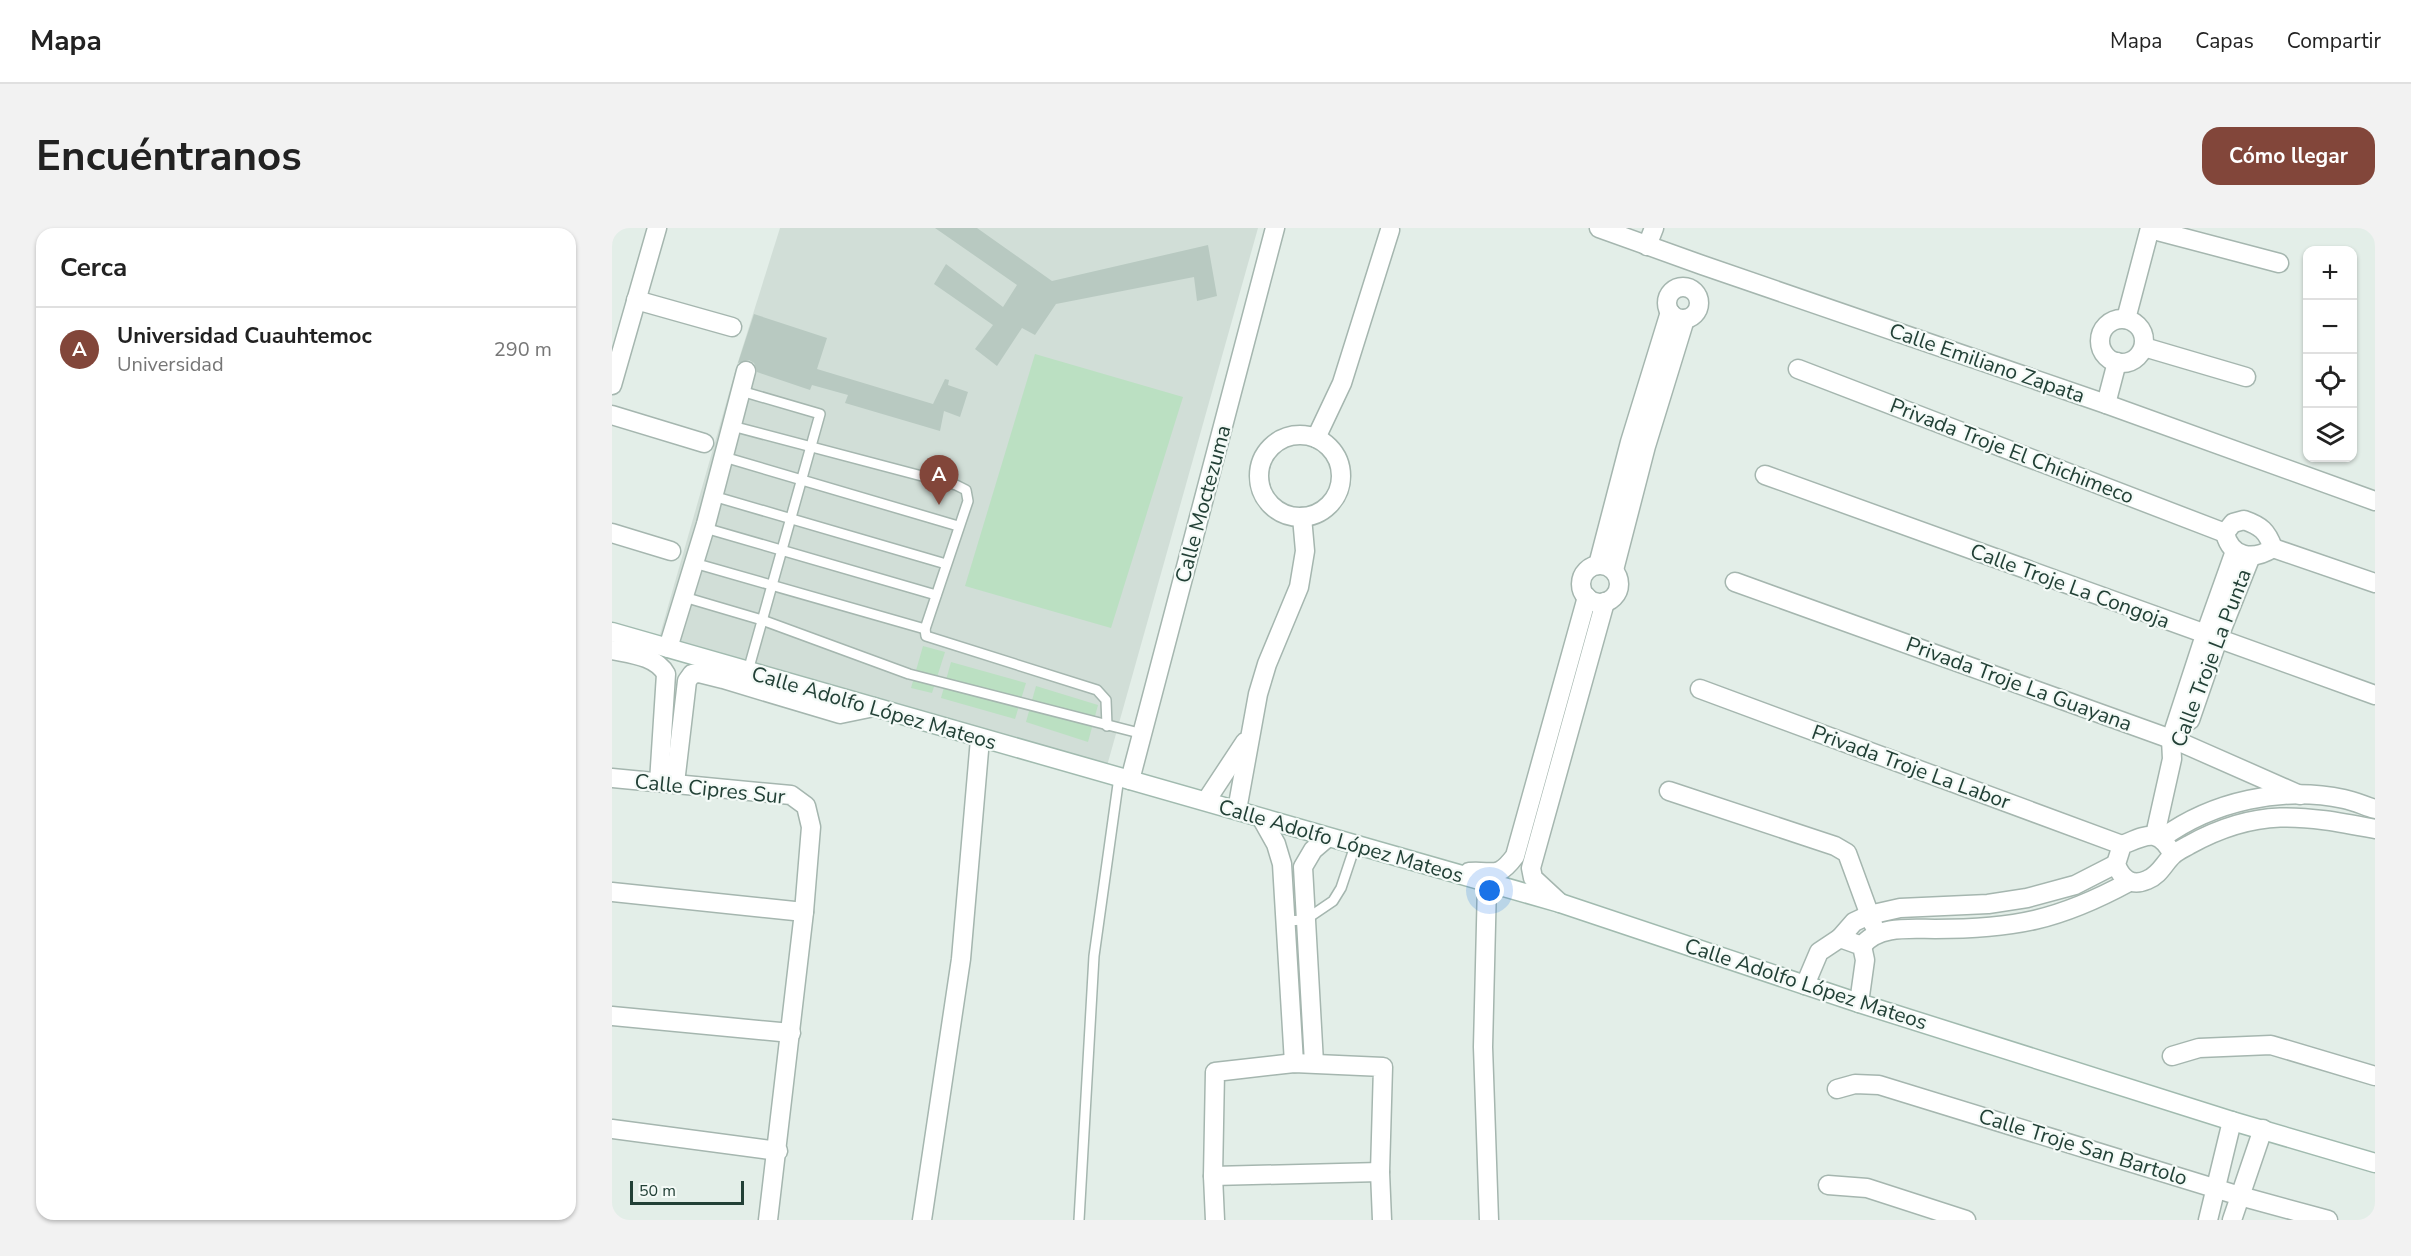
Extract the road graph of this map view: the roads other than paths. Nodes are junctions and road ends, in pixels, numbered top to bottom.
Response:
1 (657, 228) edge
2 (1275, 228) edge
3 (1599, 228) edge
4 (1654, 228) edge
5 (2150, 229) edge
6 (1390, 230) dead end
7 (1647, 246) junction
8 (2279, 263) dead end
9 (636, 300) junction
10 (1677, 316) dead end
11 (2126, 320) junction
12 (732, 327) dead end
13 (2144, 347) junction
14 (2117, 362) junction
15 (1798, 369) dead end
16 (746, 371) dead end
17 (2246, 377) dead end
18 (612, 385) edge
19 (741, 391) junction
20 (2106, 404) junction
21 (612, 415) edge
22 (732, 426) junction
23 (1316, 438) junction
24 (704, 443) dead end
25 (811, 446) junction
26 (724, 457) junction
27 (1765, 476) dead end
28 (801, 481) junction
29 (713, 496) junction
30 (2375, 501) edge
31 (791, 518) junction
32 (1302, 518) junction
33 (958, 526) junction
34 (705, 528) junction
35 (612, 533) edge
36 (2225, 533) junction
37 (2273, 548) junction
38 (782, 550) junction
39 (671, 551) dead end
40 (2243, 554) junction
41 (694, 563) junction
42 (946, 564) junction
43 (1606, 568) junction
44 (1735, 582) dead end
45 (2375, 583) edge
46 (772, 586) junction
47 (936, 595) junction
48 (684, 597) junction
49 (1587, 597) junction
50 (1605, 602) junction
51 (762, 620) junction
52 (925, 630) junction
53 (612, 632) edge
54 (2211, 637) junction
55 (669, 648) junction
56 (612, 650) edge
57 (748, 671) junction
58 (1700, 689) dead end
59 (2375, 695) edge
60 (874, 707) junction
61 (1554, 717) junction
62 (1572, 722) junction
63 (1107, 726) junction
64 (1250, 733) junction
65 (1143, 734) junction
66 (980, 739) junction
67 (2177, 741) junction
68 (612, 778) edge
69 (1125, 778) junction
70 (667, 782) junction
71 (1669, 790) dead end
72 (2300, 795) junction
73 (1206, 801) junction
74 (2375, 809) edge
75 (1237, 810) junction
76 (1262, 819) junction
77 (2375, 829) edge
78 (2158, 836) junction
79 (1326, 838) junction
80 (2122, 845) junction
81 (1355, 846) junction
82 (2173, 855) junction
83 (2116, 864) junction
84 (1456, 874) junction
85 (2129, 882) junction
86 (1487, 884) junction
87 (612, 892) edge
88 (1560, 903) junction
89 (804, 912) junction
90 (1869, 915) junction
91 (1305, 920) junction
92 (1285, 921) junction
93 (1877, 933) junction
94 (1840, 938) junction
95 (1862, 946) junction
96 (1805, 985) junction
97 (1860, 1003) junction
98 (612, 1016) edge
99 (791, 1033) junction
100 (2172, 1056) dead end
101 (1294, 1063) junction
102 (1314, 1063) junction
103 (2375, 1076) edge
104 (1837, 1089) dead end
105 (2232, 1121) junction
106 (612, 1129) edge
107 (2263, 1129) junction
108 (778, 1151) junction
109 (2375, 1162) edge
110 (1380, 1172) junction
111 (1213, 1176) junction
112 (1828, 1185) dead end
113 (2217, 1188) junction
114 (2240, 1196) junction
115 (768, 1220) edge
116 (922, 1220) edge
117 (1079, 1220) edge
118 (1215, 1220) edge
119 (1382, 1220) edge
120 (1489, 1220) edge
121 (1966, 1220) edge
122 (2208, 1220) edge
123 (2232, 1220) edge
124 (2328, 1220) edge

1 - 9 street
2 - 65 street, Calle Moctezuma
3 - 7 street, Calle Emiliano Zapata
4 - 7 street
5 - 8 street
5 - 11 street
6 - 23 street
7 - 20 street, Calle Emiliano Zapata
9 - 12 street
9 - 18 street
10 - 43 street
11 - 13 street
11 - 14 street
13 - 14 street
13 - 17 street
14 - 20 street
15 - 36 street, Privada Troje El Chichimeco
16 - 19 street
19 - 22 street
19 - 25 lane
20 - 30 street, Calle Emiliano Zapata
21 - 24 street
22 - 25 lane
22 - 26 street
23 - 32 street
23 - 32 street
25 - 28 lane
25 - 33 lane
26 - 28 lane
26 - 29 street
27 - 54 street, Calle Troje La Congoja
28 - 31 lane
28 - 33 lane
29 - 31 lane
29 - 34 street
31 - 38 lane
31 - 42 lane
32 - 64 street
33 - 42 lane
34 - 38 lane
34 - 41 street
35 - 39 street
36 - 37 street
36 - 40 street
37 - 40 street
37 - 45 street
38 - 46 lane
38 - 47 lane
40 - 54 street, Calle Troje La Punta
41 - 46 lane
41 - 48 street
42 - 47 lane
43 - 49 street
43 - 50 street
44 - 67 street, Privada Troje La Guayana
46 - 51 lane
46 - 52 lane
47 - 52 lane
48 - 51 lane
48 - 55 street
49 - 50 street
49 - 61 street
50 - 62 street
51 - 57 lane
51 - 63 lane
52 - 63 lane
53 - 55 street, Calle Adolfo López Mateos
54 - 59 street, Calle Troje La Congoja
54 - 67 street, Calle Troje La Punta
55 - 57 street, Calle Adolfo López Mateos
56 - 70 street
57 - 60 street, Calle Adolfo López Mateos
58 - 80 street, Privada Troje La Labor
60 - 66 street, Calle Adolfo López Mateos
60 - 70 street
61 - 62 street
61 - 84 street
62 - 88 street
63 - 65 lane
64 - 73 street
64 - 75 street
65 - 69 street, Calle Moctezuma
66 - 69 street, Calle Adolfo López Mateos
66 - 116 street
67 - 72 street, Privada Troje La Guayana
67 - 78 street, Calle Troje La Punta
68 - 70 street, Calle Cipres Sur
69 - 73 street, Calle Adolfo López Mateos
69 - 117 lane
70 - 89 street, Calle Cipres Sur
71 - 90 street
72 - 74 street
72 - 78 street
73 - 75 street, Calle Adolfo López Mateos
75 - 76 street, Calle Adolfo López Mateos
76 - 79 street, Calle Adolfo López Mateos
76 - 92 street
77 - 82 street
78 - 80 street
78 - 82 street
79 - 81 street, Calle Adolfo López Mateos
79 - 91 street
80 - 83 street
81 - 84 street, Calle Adolfo López Mateos
81 - 91 lane
82 - 85 street
83 - 85 street
83 - 90 street
84 - 86 street, Calle Adolfo López Mateos
85 - 93 street
86 - 88 street, Calle Adolfo López Mateos
86 - 120 street
87 - 89 street
88 - 96 street, Calle Adolfo López Mateos
89 - 99 street
90 - 93 street
90 - 94 street
91 - 92 lane
91 - 102 street
92 - 101 street
93 - 95 street
94 - 95 street
94 - 96 street
95 - 97 street
96 - 97 street, Calle Adolfo López Mateos
97 - 105 street, Calle Adolfo López Mateos
98 - 99 street
99 - 108 street
100 - 103 street
101 - 102 street
101 - 111 street
102 - 110 street
104 - 113 street, Calle Troje San Bartolo
105 - 107 street, Calle Adolfo López Mateos
105 - 113 street
106 - 108 street
107 - 109 street, Calle Adolfo López Mateos
107 - 114 street
108 - 115 street
110 - 111 street
110 - 119 street
111 - 118 street
112 - 121 street
113 - 114 street, Calle Troje San Bartolo
113 - 122 street
114 - 123 street
114 - 124 street, Calle Troje San Bartolo

